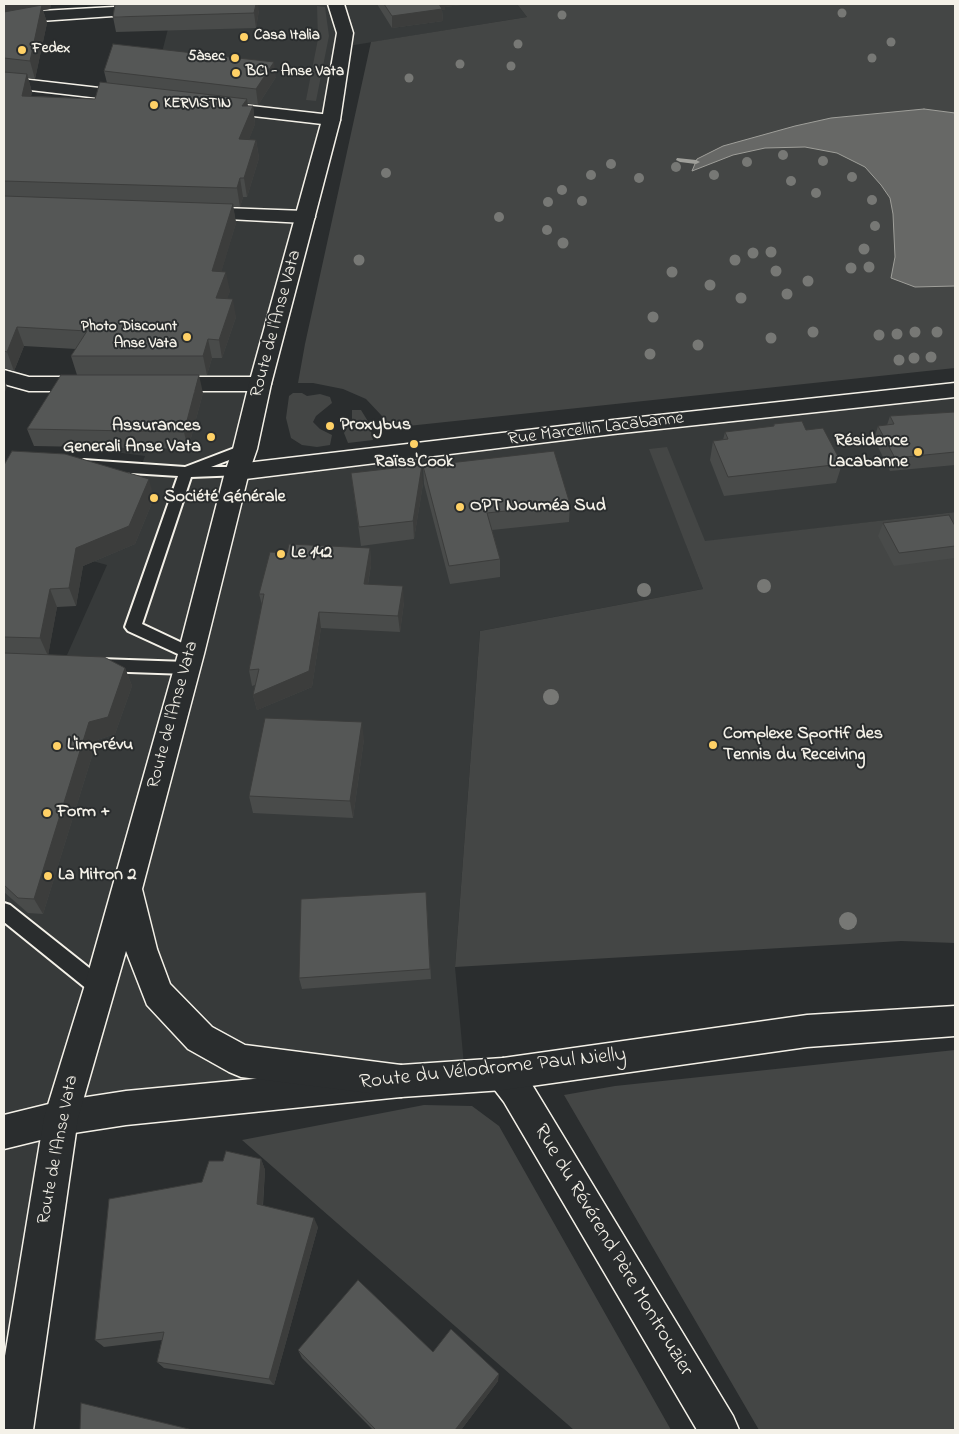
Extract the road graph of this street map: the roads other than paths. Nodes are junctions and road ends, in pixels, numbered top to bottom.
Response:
1 (336, 4) edge
2 (164, 10) edge
3 (4, 24) edge
4 (4, 82) edge
5 (152, 99) edge
6 (201, 105) edge
7 (330, 120) junction
8 (173, 212) edge
9 (305, 217) junction
10 (4, 377) edge
11 (115, 384) edge
12 (144, 384) edge
13 (260, 384) junction
14 (955, 390) edge
15 (245, 449) junction
16 (66, 464) edge
17 (186, 472) junction
18 (237, 472) junction
19 (189, 661) junction
20 (81, 664) edge
21 (127, 887) junction
22 (4, 911) edge
23 (100, 988) junction
24 (955, 1021) edge
25 (503, 1074) junction
26 (401, 1081) junction
27 (61, 1118) junction
28 (4, 1132) edge
29 (13, 1430) edge
30 (719, 1430) edge

1 - 7 street, Route de l'Anse Vata
2 - 3 street
4 - 5 street
6 - 7 street
7 - 9 street, Route de l'Anse Vata
8 - 9 street
9 - 13 street, Route de l'Anse Vata
10 - 11 street
12 - 13 street
13 - 15 street, Route de l'Anse Vata
14 - 18 street, Rue Marcellin Lacabanne
15 - 17 lane
15 - 18 street, Route de l'Anse Vata
16 - 17 lane
17 - 18 lane
17 - 19 lane
18 - 19 street, Route de l'Anse Vata
19 - 20 lane
19 - 21 street, Route de l'Anse Vata
21 - 23 street, Route de l'Anse Vata
21 - 26 street
22 - 23 lane
23 - 27 street, Route de l'Anse Vata
24 - 25 street, Route du Vélodrome Paul Nielly
25 - 26 street, Route du Vélodrome Paul Nielly
25 - 30 street, Rue du Révérend Père Montrouzier
26 - 27 street, Route du Vélodrome Paul Nielly
27 - 28 street, Route du Vélodrome Paul Nielly
27 - 29 street, Route de l'Anse Vata

